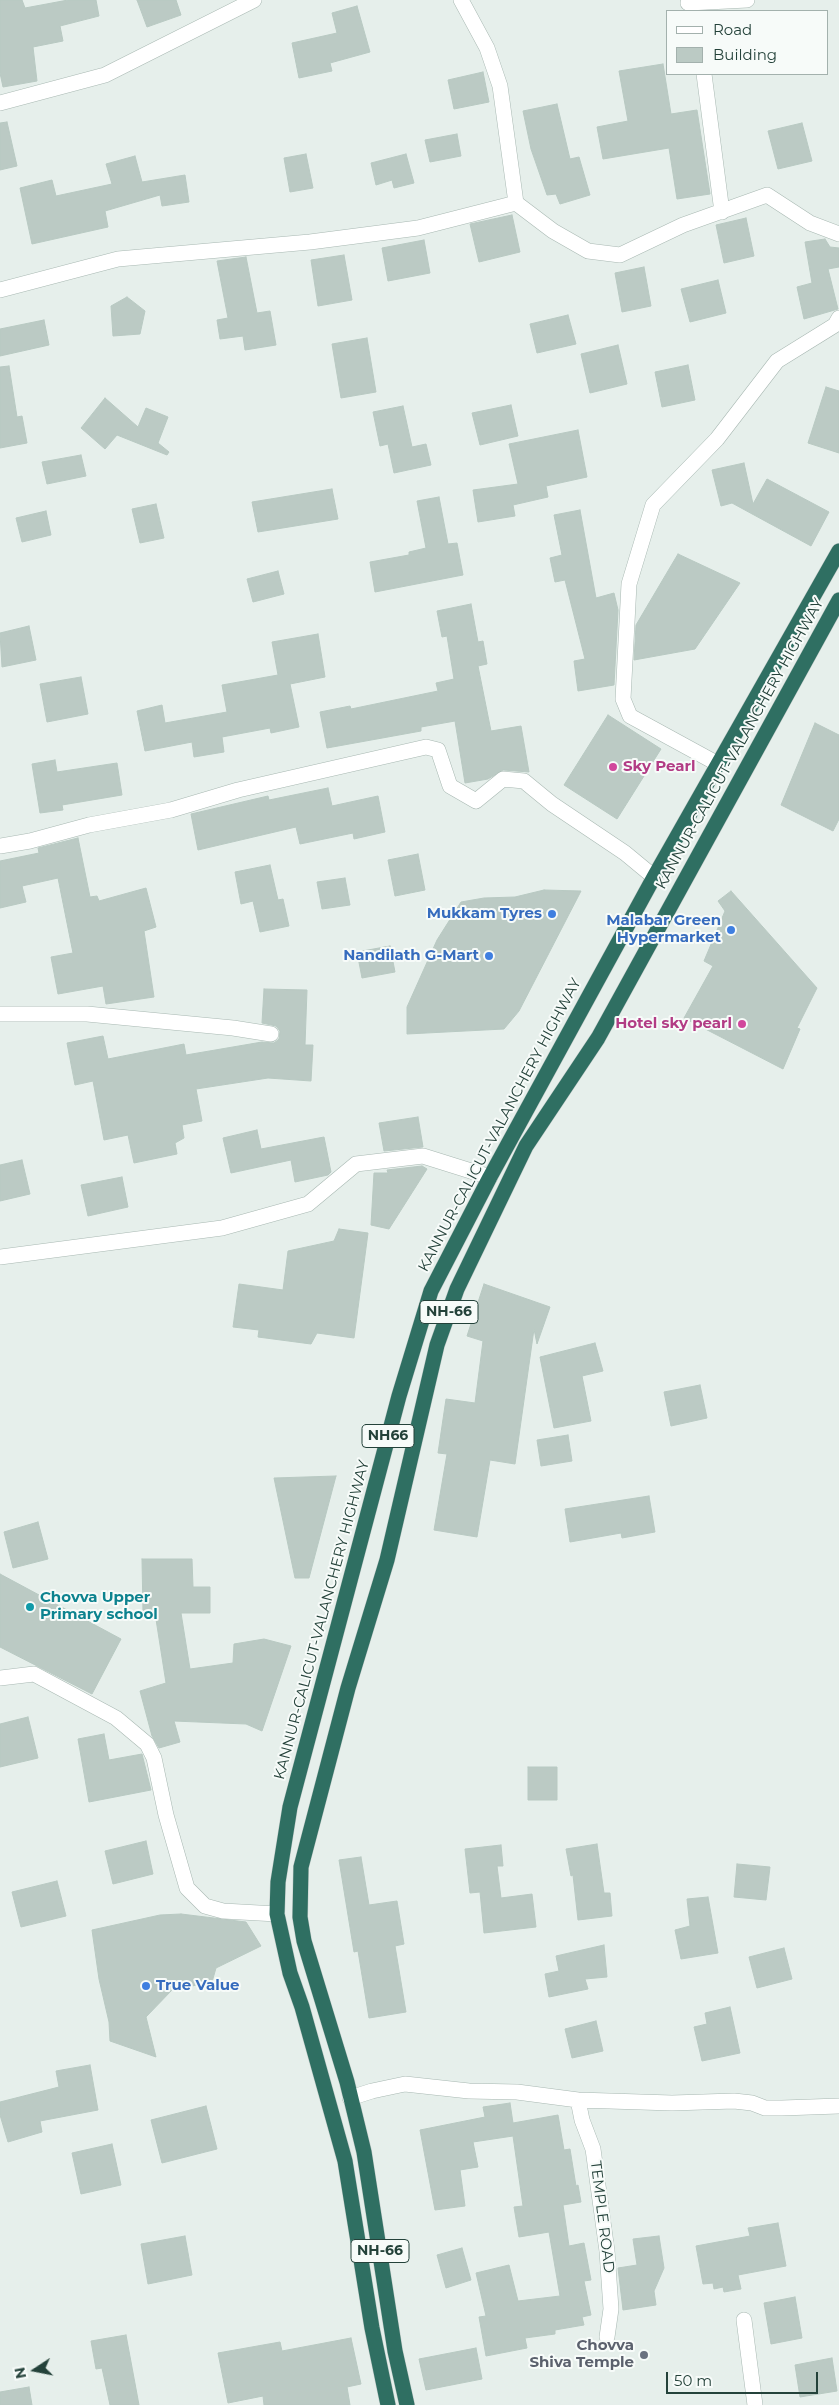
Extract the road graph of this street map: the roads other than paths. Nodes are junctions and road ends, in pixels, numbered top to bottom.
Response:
1 (254, 0) edge
2 (460, 0) edge
3 (746, 0) edge
4 (689, 5) edge
5 (704, 75) edge
6 (0, 103) edge
7 (516, 203) junction
8 (722, 212) junction
9 (839, 234) edge
10 (0, 290) edge
11 (839, 318) edge
12 (839, 551) edge
13 (839, 600) edge
14 (718, 764) junction
15 (0, 846) edge
16 (654, 877) junction
17 (0, 1014) edge
18 (271, 1034) dead end
19 (490, 1177) junction
20 (0, 1256) edge
21 (0, 1678) edge
22 (278, 1914) junction
23 (350, 2098) junction
24 (578, 2100) junction
25 (330, 2105) junction
26 (839, 2106) edge
27 (744, 2320) dead end
28 (607, 2337) dead end
29 (388, 2405) edge
30 (407, 2405) edge
31 (755, 2405) edge

1 - 6 street
2 - 7 street
3 - 4 street
5 - 8 street
7 - 8 street
7 - 10 street
8 - 9 street
11 - 14 street
12 - 14 highway, KANNUR-CALICUT-VALANCHERY HIGHWAY / NH66
13 - 23 highway, KANNUR-CALICUT-VALANCHERY HIGHWAY / NH-66
14 - 16 highway, KANNUR-CALICUT-VALANCHERY HIGHWAY / NH66
15 - 16 street
16 - 19 highway, KANNUR-CALICUT-VALANCHERY HIGHWAY / NH66
17 - 18 street
19 - 20 street
19 - 22 highway, KANNUR-CALICUT-VALANCHERY HIGHWAY / NH66
21 - 22 street
22 - 25 highway, KANNUR-CALICUT-VALANCHERY HIGHWAY / NH66
23 - 24 street
23 - 25 highway
23 - 30 highway, KANNUR-CALICUT-VALANCHERY HIGHWAY / NH-66
24 - 26 street
24 - 28 street, TEMPLE ROAD
25 - 29 highway, KANNUR-CALICUT-VALANCHERY HIGHWAY / NH66
27 - 31 street

